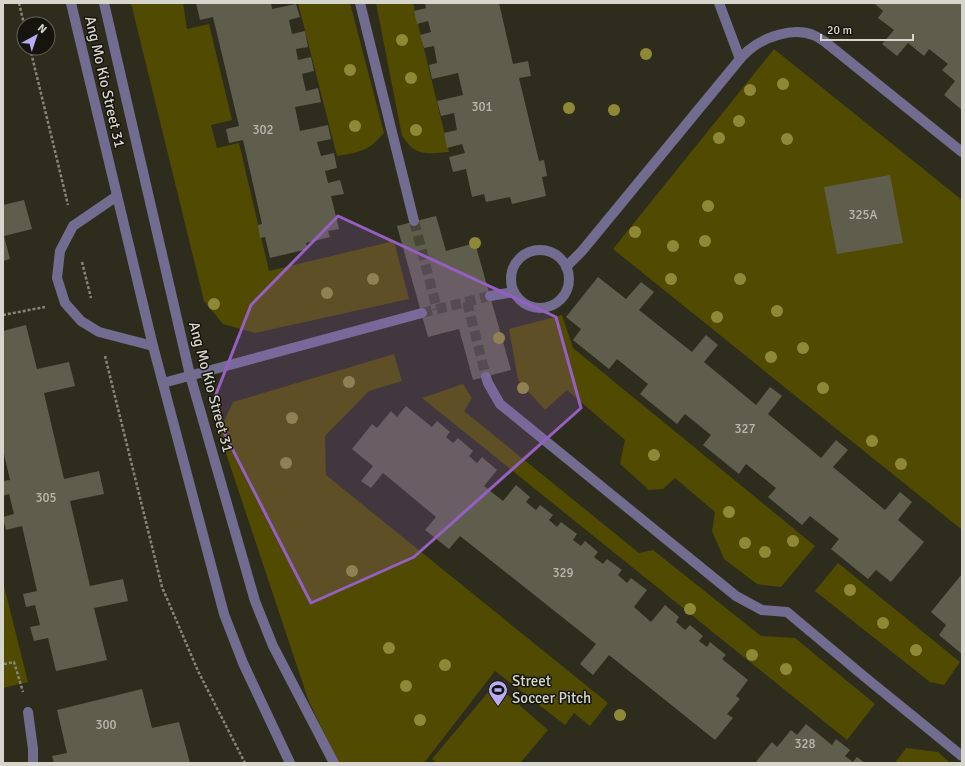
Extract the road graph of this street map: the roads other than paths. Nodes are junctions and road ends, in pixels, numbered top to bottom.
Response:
1 (71, 3) edge
2 (104, 3) edge
3 (360, 3) edge
4 (719, 3) edge
5 (740, 59) junction
6 (962, 152) edge
7 (117, 196) junction
8 (414, 221) tunnel mouth
9 (566, 267) junction
10 (514, 292) junction
11 (490, 296) tunnel mouth
12 (422, 313) tunnel mouth
13 (153, 346) junction
14 (190, 375) junction
15 (486, 377) tunnel mouth
16 (163, 382) junction
17 (28, 712) road end
18 (962, 756) edge
19 (33, 763) edge
20 (290, 763) edge
21 (334, 763) edge

1 - 7 street, Ang Mo Kio Street 31
2 - 14 street, Ang Mo Kio Street 31
3 - 8 street
4 - 5 street
5 - 6 street
5 - 9 street
7 - 13 street, Ang Mo Kio Street 31
7 - 13 street
9 - 10 street
9 - 10 street
10 - 11 street
12 - 14 street
13 - 16 street, Ang Mo Kio Street 31
14 - 16 street
14 - 21 street, Ang Mo Kio Street 31
15 - 18 street
16 - 20 street, Ang Mo Kio Street 31
17 - 19 street

